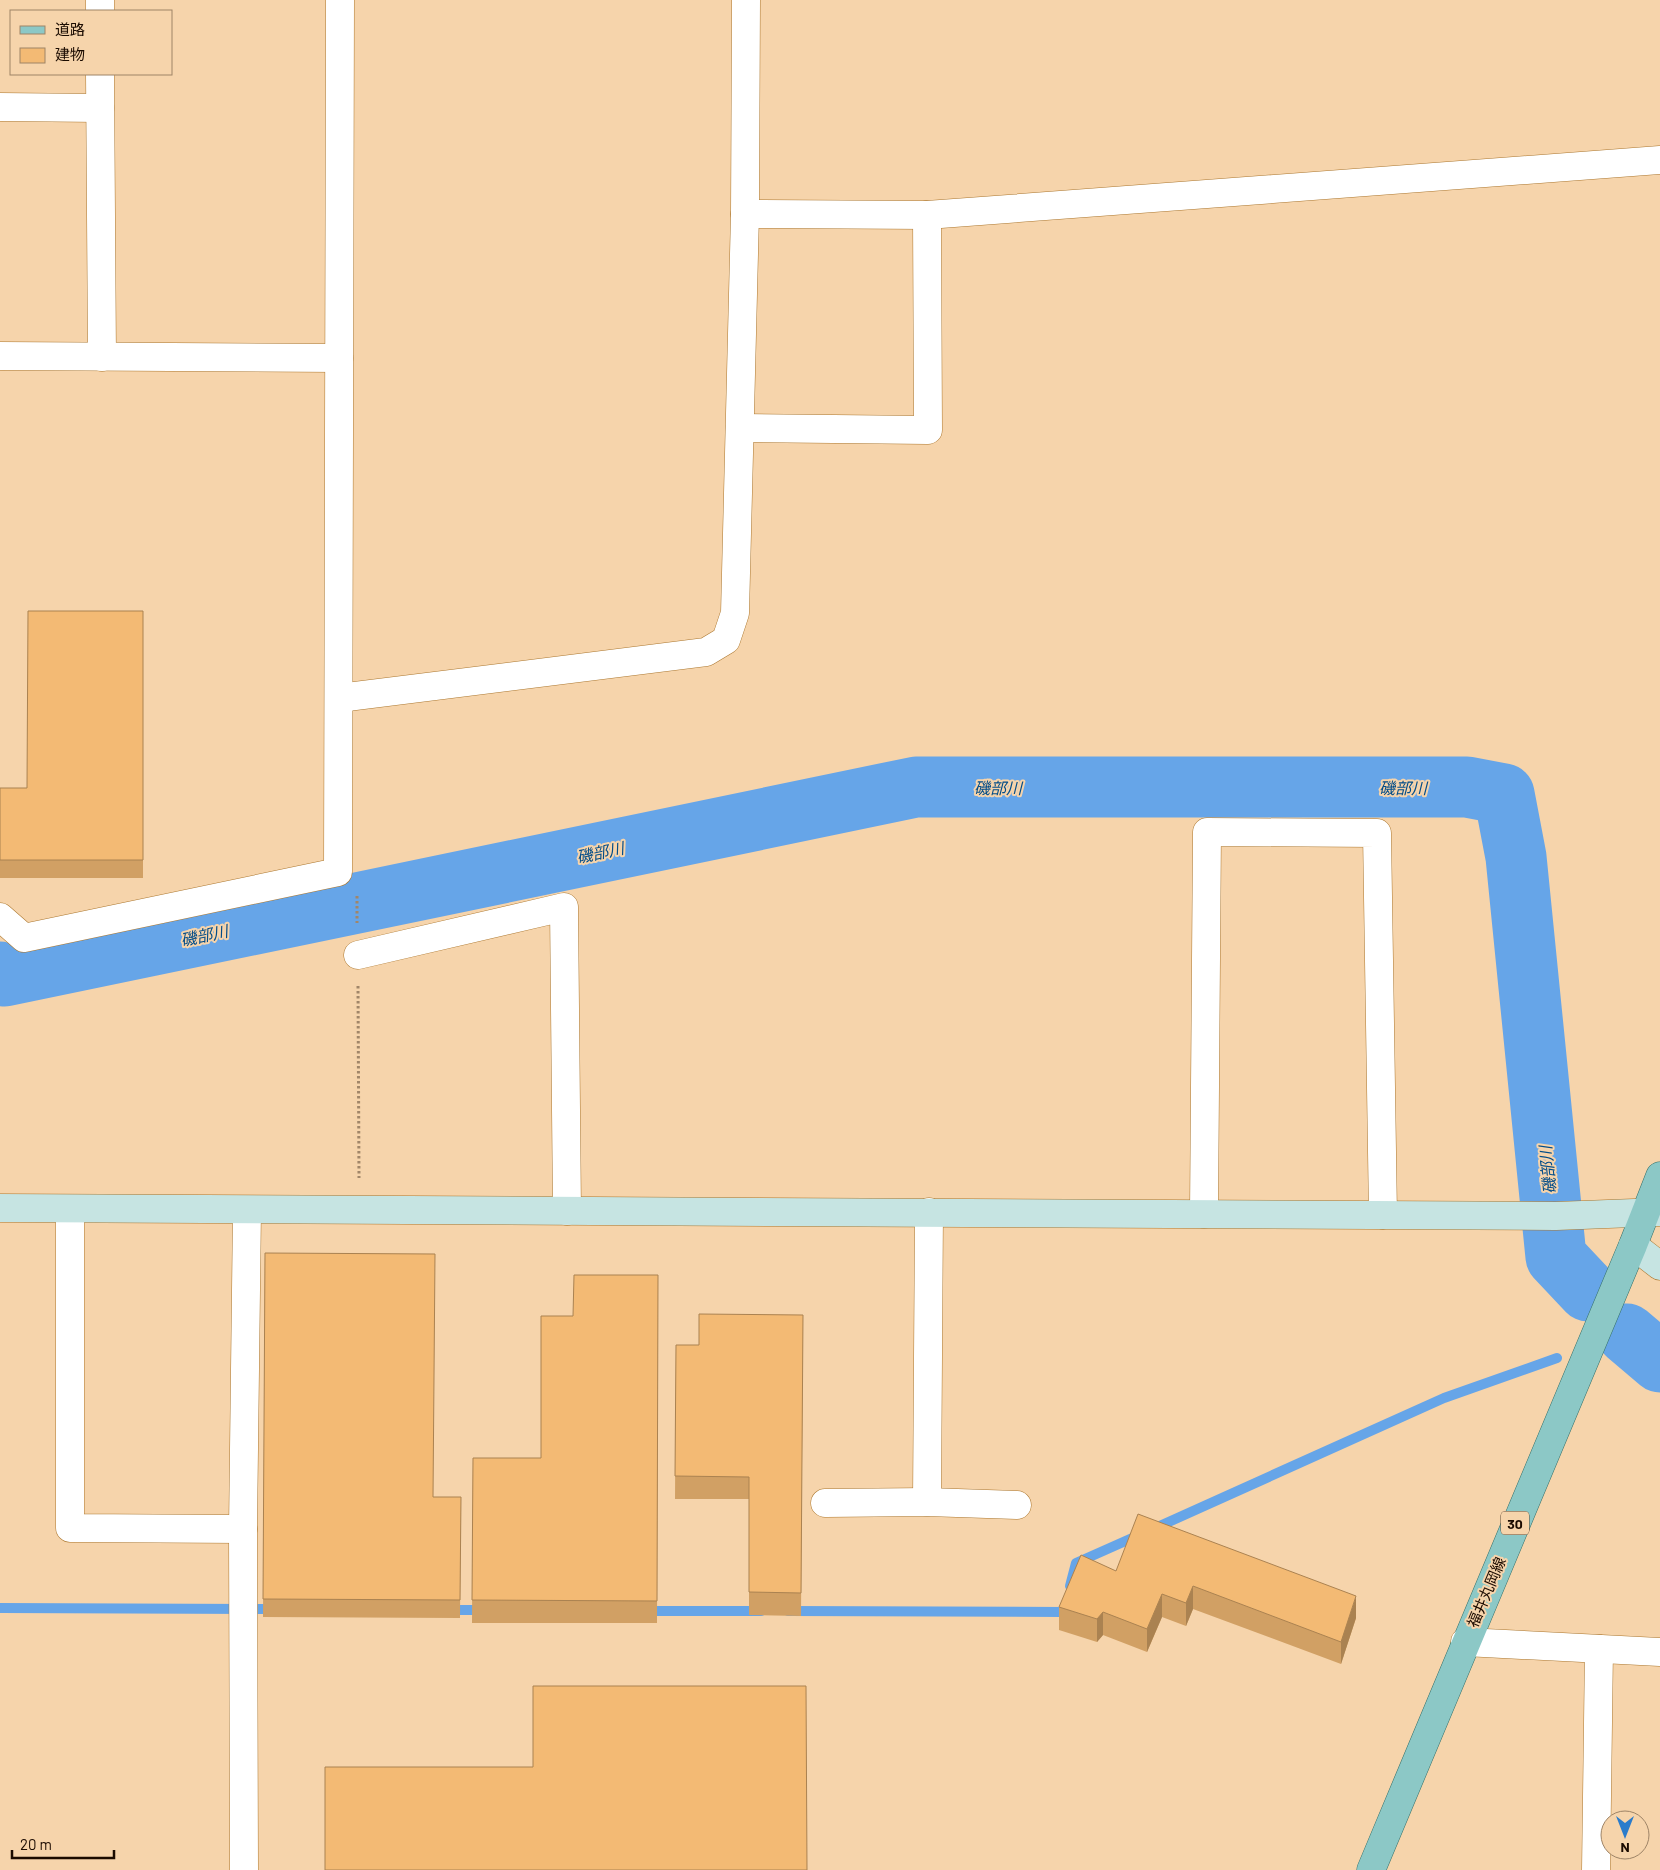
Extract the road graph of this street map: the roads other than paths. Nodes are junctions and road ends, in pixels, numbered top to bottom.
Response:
1 (340, 0) edge
2 (746, 0) edge
3 (100, 75) edge
4 (0, 107) edge
5 (100, 108) junction
6 (1660, 160) edge
7 (745, 214) junction
8 (927, 215) junction
9 (0, 356) edge
10 (102, 357) junction
11 (339, 358) junction
12 (740, 428) junction
13 (339, 698) junction
14 (0, 917) edge
15 (358, 955) road end
16 (1660, 1176) edge
17 (0, 1208) edge
18 (70, 1209) junction
19 (247, 1210) junction
20 (566, 1211) junction
21 (929, 1212) junction
22 (1652, 1213) edge
23 (1204, 1214) junction
24 (1383, 1215) junction
25 (1633, 1245) junction
26 (1660, 1266) edge
27 (927, 1502) junction
28 (825, 1503) dead end
29 (1017, 1505) dead end
30 (243, 1530) junction
31 (1465, 1642) junction
32 (1599, 1649) junction
33 (1660, 1652) edge
34 (244, 1870) edge
35 (1371, 1870) edge
36 (1596, 1870) edge

1 - 11 street
2 - 7 street
3 - 5 street
4 - 5 street
5 - 10 street
6 - 8 street
7 - 8 street
7 - 12 street
8 - 12 street
9 - 10 street
10 - 11 street
11 - 13 street
12 - 13 street
13 - 14 street
15 - 20 street
16 - 22 main road, 福井丸岡線 / 30
17 - 18 street
18 - 19 street
18 - 30 street
19 - 20 street
19 - 30 street
20 - 21 street
21 - 23 street
21 - 27 street
22 - 24 street
22 - 25 main road, 福井丸岡線 / 30
23 - 24 street
23 - 24 street
25 - 26 street
25 - 31 main road, 福井丸岡線 / 30
27 - 28 street
27 - 29 street
30 - 34 street
31 - 32 street
31 - 35 main road, 福井丸岡線 / 30
32 - 33 street
32 - 36 street

